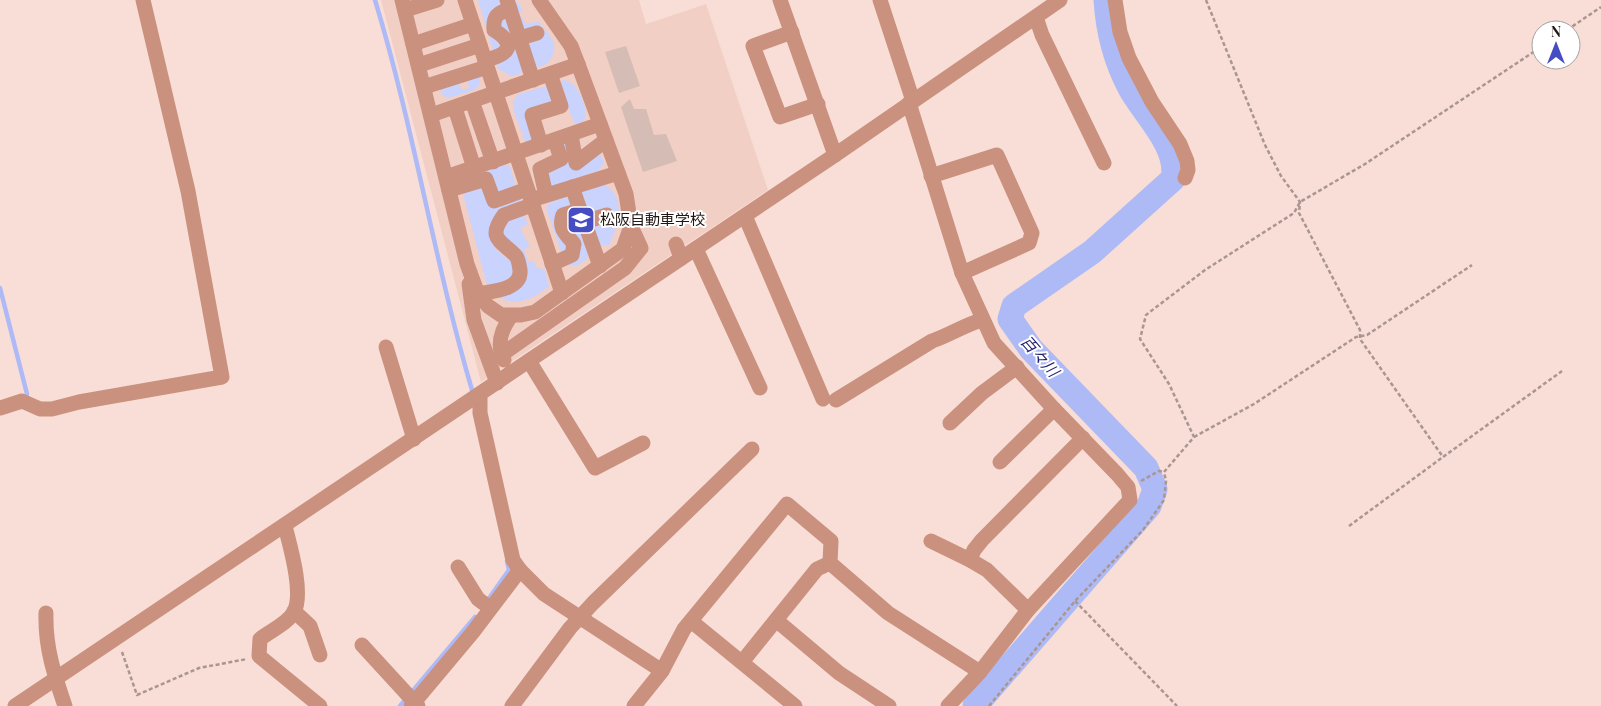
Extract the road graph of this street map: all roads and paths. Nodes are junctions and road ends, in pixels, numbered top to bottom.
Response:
1 (143, 0) edge
2 (437, 0) edge
3 (465, 0) edge
4 (539, 0) edge
5 (780, 0) edge
6 (880, 0) edge
7 (1060, 0) edge
8 (1115, 0) edge
9 (1206, 0) edge
10 (509, 4) edge
11 (404, 5) edge
12 (1601, 7) edge
13 (1036, 17) junction
14 (1581, 21) edge
15 (473, 24) junction
16 (792, 32) junction
17 (537, 33) dead end
18 (520, 38) junction
19 (413, 44) junction
20 (1531, 54) edge
21 (484, 57) junction
22 (455, 60) junction
23 (578, 64) junction
24 (419, 65) junction
25 (550, 74) junction
26 (533, 80) junction
27 (424, 87) junction
28 (496, 94) junction
29 (472, 102) junction
30 (911, 102) junction
31 (818, 104) junction
32 (455, 108) junction
33 (431, 115) junction
34 (600, 124) junction
35 (571, 134) junction
36 (606, 140) junction
37 (548, 143) junction
38 (517, 154) junction
39 (835, 155) junction
40 (493, 162) junction
41 (1104, 163) dead end
42 (474, 168) junction
43 (618, 173) junction
44 (932, 176) junction
45 (1185, 178) dead end
46 (448, 184) junction
47 (572, 187) junction
48 (546, 195) junction
49 (530, 198) junction
50 (1300, 202) junction
51 (607, 215) dead end
52 (582, 216) junction
53 (745, 216) junction
54 (631, 226) junction
55 (696, 249) junction
56 (552, 264) junction
57 (1472, 265) dead end
58 (600, 266) junction
59 (962, 273) junction
60 (562, 293) junction
61 (474, 297) junction
62 (511, 316) junction
63 (982, 320) junction
64 (1360, 335) junction
65 (386, 347) dead end
66 (501, 355) junction
67 (529, 362) junction
68 (1017, 367) junction
69 (1562, 371) dead end
70 (510, 374) junction
71 (497, 383) junction
72 (760, 388) dead end
73 (480, 395) junction
74 (0, 408) edge
75 (1054, 409) junction
76 (950, 422) dead end
77 (1194, 436) junction
78 (1084, 438) junction
79 (414, 439) junction
80 (643, 443) dead end
81 (752, 449) dead end
82 (1443, 457) junction
83 (1000, 462) dead end
84 (1164, 472) junction
85 (1133, 485) dead end
86 (285, 526) junction
87 (1349, 526) dead end
88 (930, 541) dead end
89 (970, 560) junction
90 (830, 563) junction
91 (458, 566) dead end
92 (520, 570) junction
93 (1075, 601) junction
94 (486, 605) junction
95 (1028, 610) junction
96 (294, 611) junction
97 (46, 613) dead end
98 (580, 618) junction
99 (776, 620) junction
100 (691, 621) junction
101 (116, 636) junction
102 (36, 641) dead end
103 (362, 645) dead end
104 (320, 655) dead end
105 (259, 656) junction
106 (742, 662) junction
107 (662, 671) junction
108 (980, 672) junction
109 (51, 683) junction
110 (412, 701) edge
111 (314, 704) edge
112 (15, 706) edge
113 (65, 706) edge
114 (512, 706) edge
115 (634, 706) edge
116 (795, 706) edge
117 (889, 706) edge
118 (948, 706) edge
119 (989, 706) edge
120 (1177, 706) edge

1 - 74 street
2 - 11 street
3 - 15 street
4 - 23 street
5 - 16 street
6 - 30 street
7 - 13 street
8 - 45 street
9 - 50 path
10 - 18 street
10 - 21 street
11 - 19 street
12 - 14 path
13 - 30 street
13 - 41 street
15 - 21 street
15 - 22 street
16 - 31 street
16 - 31 street
17 - 18 street
18 - 26 street
19 - 22 street
19 - 24 street
20 - 50 path
21 - 22 street
21 - 22 street
21 - 28 street
22 - 24 street
22 - 27 street
23 - 25 street
23 - 34 street
24 - 27 street
25 - 26 street
25 - 37 street
26 - 28 street
27 - 33 street
28 - 29 street
28 - 38 street
29 - 32 street
29 - 40 street
30 - 39 street
30 - 44 street
31 - 39 street
32 - 33 street
32 - 42 street
33 - 46 street
34 - 35 street
34 - 36 street
35 - 36 street
35 - 37 street
36 - 43 street
37 - 38 street
37 - 48 street
38 - 40 street
38 - 49 street
39 - 53 street
40 - 42 street
42 - 46 street
43 - 47 street
43 - 54 street
44 - 59 street
44 - 59 street
46 - 49 street
46 - 61 street
47 - 48 street
47 - 52 street
48 - 49 street
49 - 56 street
49 - 61 street
50 - 64 path
50 - 77 path
51 - 52 street
52 - 56 street
52 - 58 street
53 - 55 street
53 - 63 street
54 - 58 street
54 - 66 street
55 - 67 street
55 - 72 street
56 - 60 street
57 - 64 path
58 - 60 street
59 - 63 street
60 - 62 street
61 - 62 street
61 - 71 street
62 - 66 street
63 - 68 street
64 - 77 path
64 - 82 path
65 - 79 street
66 - 70 street
67 - 70 street
67 - 80 street
68 - 75 street
68 - 76 street
69 - 82 path
70 - 71 street
71 - 73 street
73 - 79 street
73 - 92 street
75 - 78 street
75 - 83 street
77 - 84 path
78 - 89 street
78 - 95 street
79 - 86 street
81 - 98 street
82 - 87 path
84 - 85 path
84 - 93 path
86 - 96 street
86 - 101 street
88 - 89 street
89 - 95 street
90 - 99 street
90 - 100 street
90 - 108 street
91 - 94 street
92 - 94 street
92 - 98 street
93 - 119 path
93 - 120 path
94 - 110 street
95 - 108 street
96 - 104 street
96 - 105 street
97 - 109 street
98 - 107 street
98 - 114 street
99 - 106 street
99 - 117 street
100 - 106 street
100 - 107 street
101 - 105 path
101 - 109 street
102 - 109 street
103 - 110 street
105 - 111 street
106 - 116 street
107 - 115 street
108 - 118 street
109 - 112 street
109 - 113 street

